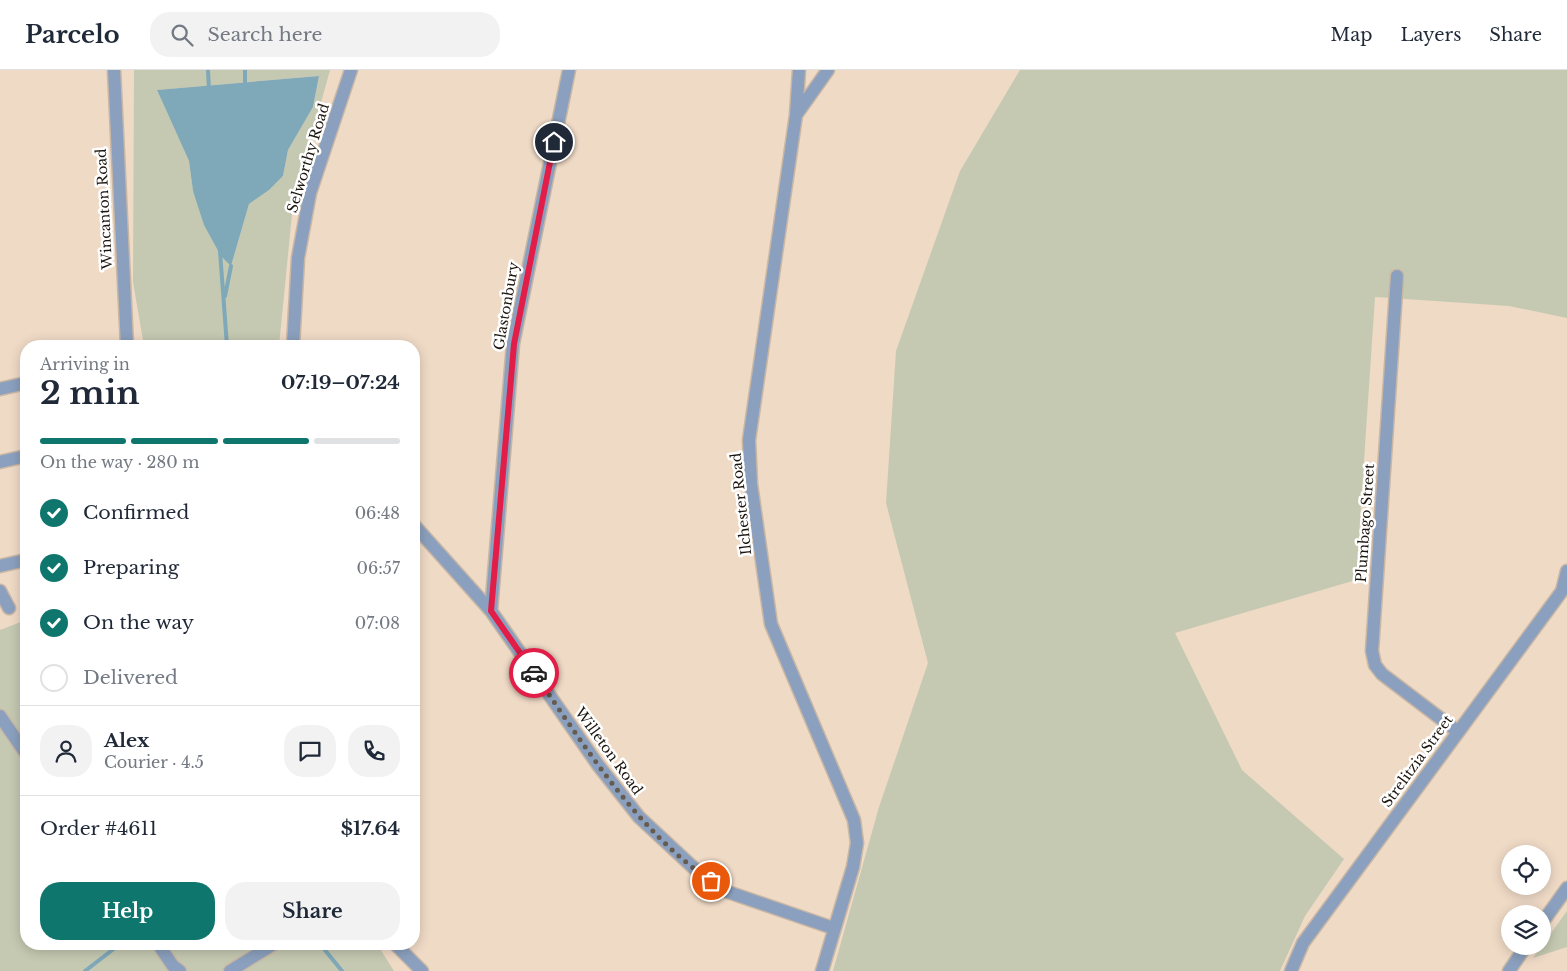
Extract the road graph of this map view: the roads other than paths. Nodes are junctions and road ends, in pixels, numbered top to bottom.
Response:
1 (114, 70) edge
2 (351, 70) edge
3 (569, 70) edge
4 (799, 70) edge
5 (828, 70) edge
6 (796, 115) junction
7 (1397, 276) dead end
8 (127, 340) edge
9 (292, 340) edge
10 (20, 384) edge
11 (0, 388) edge
12 (20, 457) edge
13 (0, 459) edge
14 (420, 532) edge
15 (20, 561) edge
16 (0, 566) edge
17 (1567, 571) edge
18 (0, 591) edge
19 (1565, 592) edge
20 (9, 608) dead end
21 (491, 611) junction
22 (0, 716) edge
23 (1457, 731) junction
24 (20, 745) edge
25 (1567, 888) edge
26 (1551, 910) edge
27 (833, 928) junction
28 (162, 950) edge
29 (264, 950) edge
30 (401, 950) edge
31 (1520, 955) edge
32 (180, 971) edge
33 (230, 971) edge
34 (422, 971) edge
35 (822, 971) edge
36 (1291, 971) edge
37 (1509, 971) edge

1 - 8 street, Wincanton Road
2 - 9 street, Selworthy Road
3 - 21 street, Glastonbury
4 - 6 street
5 - 6 street, Ilchester Road
6 - 27 street, Ilchester Road
7 - 23 street, Plumbago Street
10 - 11 street
12 - 13 street
14 - 21 street, Willeton Road
15 - 16 street
17 - 19 street, Strelitzia Street
18 - 20 street
19 - 23 street, Strelitzia Street
21 - 27 street, Willeton Road
22 - 24 street
23 - 36 street, Strelitzia Street
25 - 26 street
27 - 35 street
28 - 32 street
29 - 33 street
30 - 34 street
31 - 37 street

